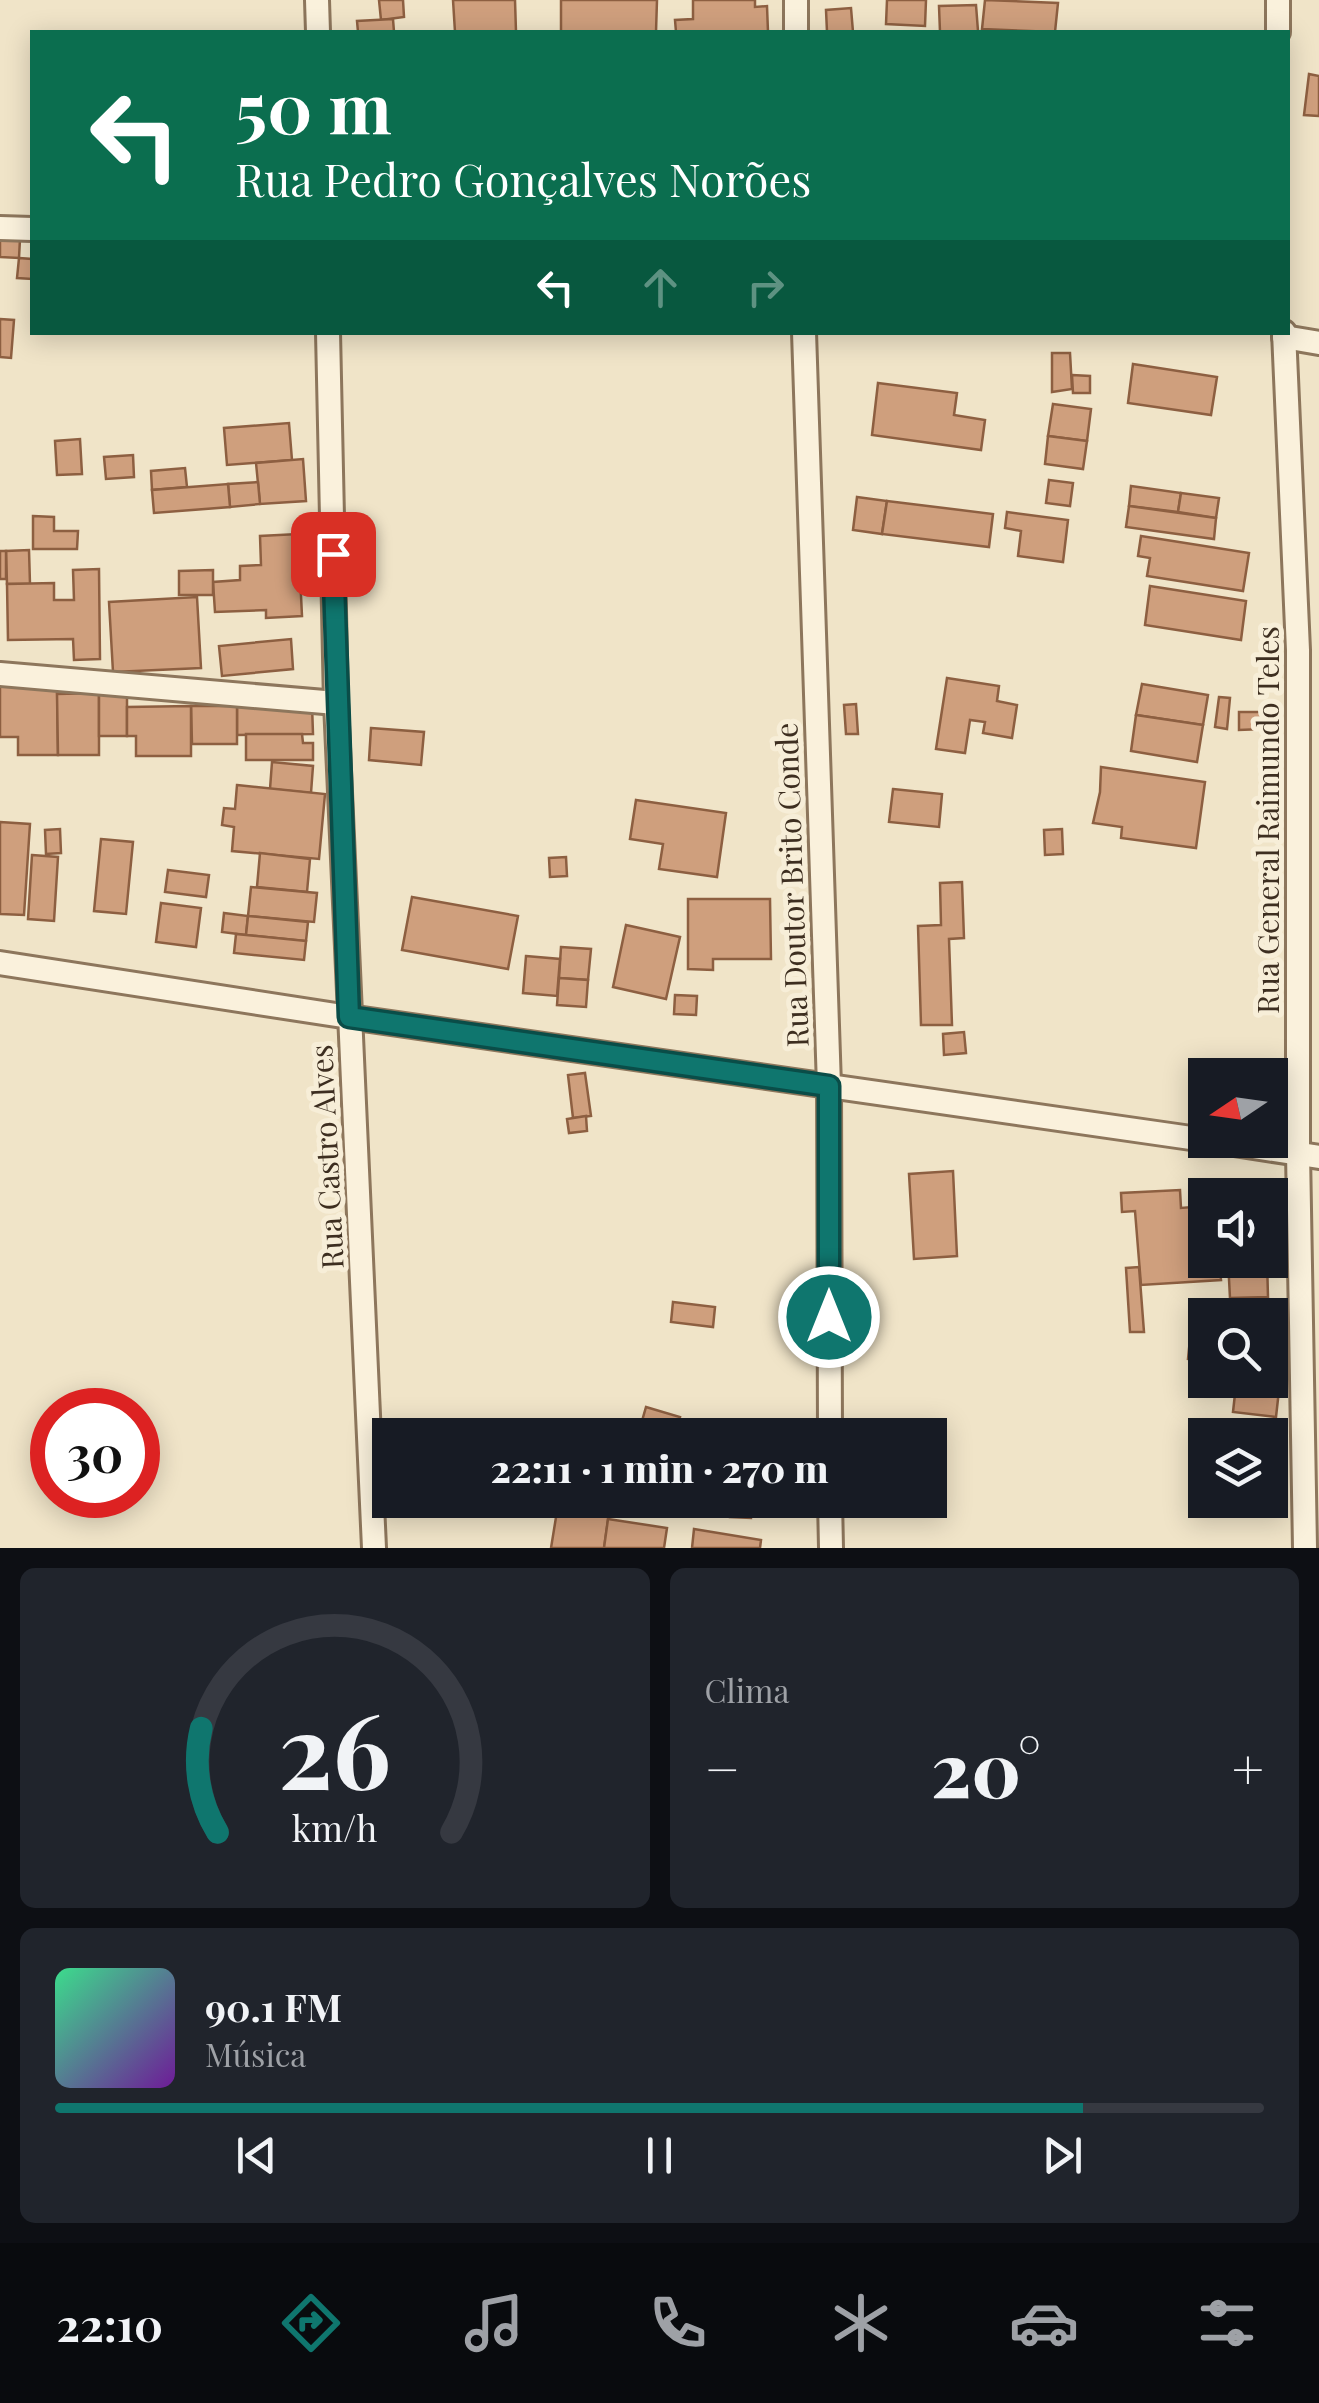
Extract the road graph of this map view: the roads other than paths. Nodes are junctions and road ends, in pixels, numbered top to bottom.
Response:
1 (316, 0) edge
2 (796, 0) edge
3 (1278, 0) edge
4 (318, 30) edge
5 (796, 30) edge
6 (1278, 30) edge
7 (0, 228) edge
8 (30, 229) edge
9 (328, 335) edge
10 (804, 335) edge
11 (1284, 335) edge
12 (1319, 343) edge
13 (1309, 651) edge
14 (0, 674) edge
15 (336, 702) junction
16 (0, 963) edge
17 (349, 1017) junction
18 (829, 1086) junction
19 (1188, 1137) edge
20 (1308, 1155) edge
21 (830, 1418) edge
22 (830, 1518) edge
23 (374, 1548) edge
24 (831, 1548) edge
25 (1306, 1548) edge

1 - 4 street
2 - 5 street
3 - 6 street
7 - 8 street
9 - 15 street, Rua Castro Alves
10 - 18 street, Rua Doutor Brito Conde
11 - 12 street
11 - 13 street, Rua General Raimundo Teles
13 - 20 street, Rua General Raimundo Teles
14 - 15 street
15 - 17 street, Rua Castro Alves
16 - 17 street
17 - 18 street
17 - 23 street, Rua Castro Alves
18 - 19 street
18 - 21 street, Rua Doutor Brito Conde
20 - 25 street, Rua General Raimundo Teles
22 - 24 street

